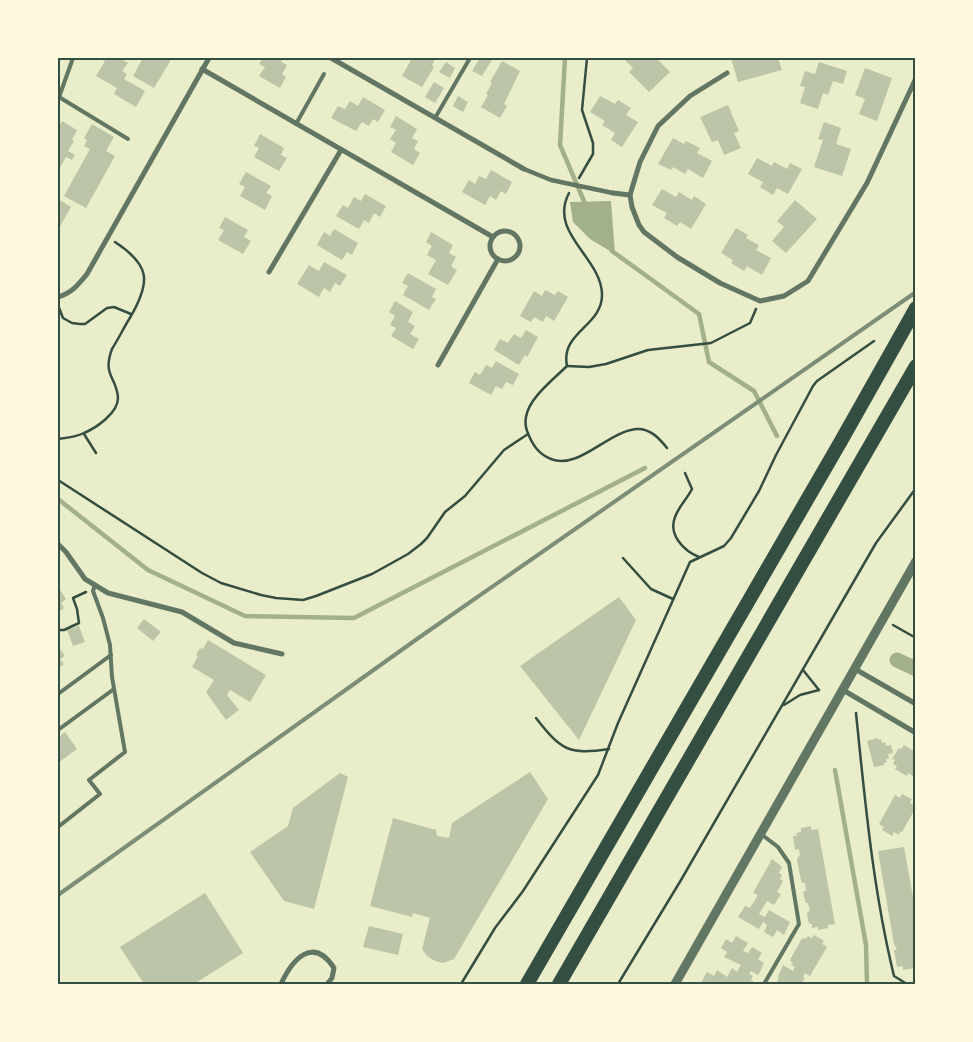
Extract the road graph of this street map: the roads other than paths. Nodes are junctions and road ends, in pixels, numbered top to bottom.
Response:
1 (73, 58) edge
2 (209, 58) edge
3 (330, 58) edge
4 (470, 58) edge
5 (202, 69) junction
6 (727, 73) dead end
7 (324, 74) dead end
8 (916, 78) edge
9 (58, 99) edge
10 (435, 118) junction
11 (296, 124) junction
12 (128, 139) dead end
13 (341, 150) junction
14 (524, 169) joint
15 (614, 193) joint
16 (630, 195) junction
17 (494, 237) junction
18 (498, 259) junction
19 (269, 272) dead end
20 (58, 297) edge
21 (916, 308) edge
22 (438, 365) dead end
23 (916, 366) edge
24 (58, 544) edge
25 (916, 562) edge
26 (94, 588) junction
27 (282, 654) dead end
28 (110, 655) junction
29 (855, 669) junction
30 (114, 689) junction
31 (843, 690) junction
32 (58, 694) edge
33 (916, 704) edge
34 (58, 730) edge
35 (916, 733) edge
36 (58, 827) edge
37 (761, 834) junction
38 (281, 984) edge
39 (327, 984) edge
40 (527, 984) edge
41 (559, 984) edge
42 (676, 984) edge
43 (764, 984) edge

1 - 9 lane
2 - 5 street
3 - 10 street
4 - 10 lane
5 - 11 street
5 - 20 street
6 - 16 street
7 - 11 lane
8 - 16 street
9 - 12 lane
10 - 14 street
11 - 13 street
13 - 17 street
13 - 19 street
14 - 15 street
15 - 16 street
17 - 18 street
17 - 18 street
18 - 22 street
21 - 40 highway
23 - 41 highway
24 - 26 street
25 - 29 street
26 - 27 street
26 - 28 lane
28 - 30 lane
28 - 32 lane
29 - 31 street
29 - 33 street
30 - 34 lane
30 - 36 lane
31 - 35 street
31 - 37 street
37 - 42 street
37 - 43 lane
38 - 39 street

